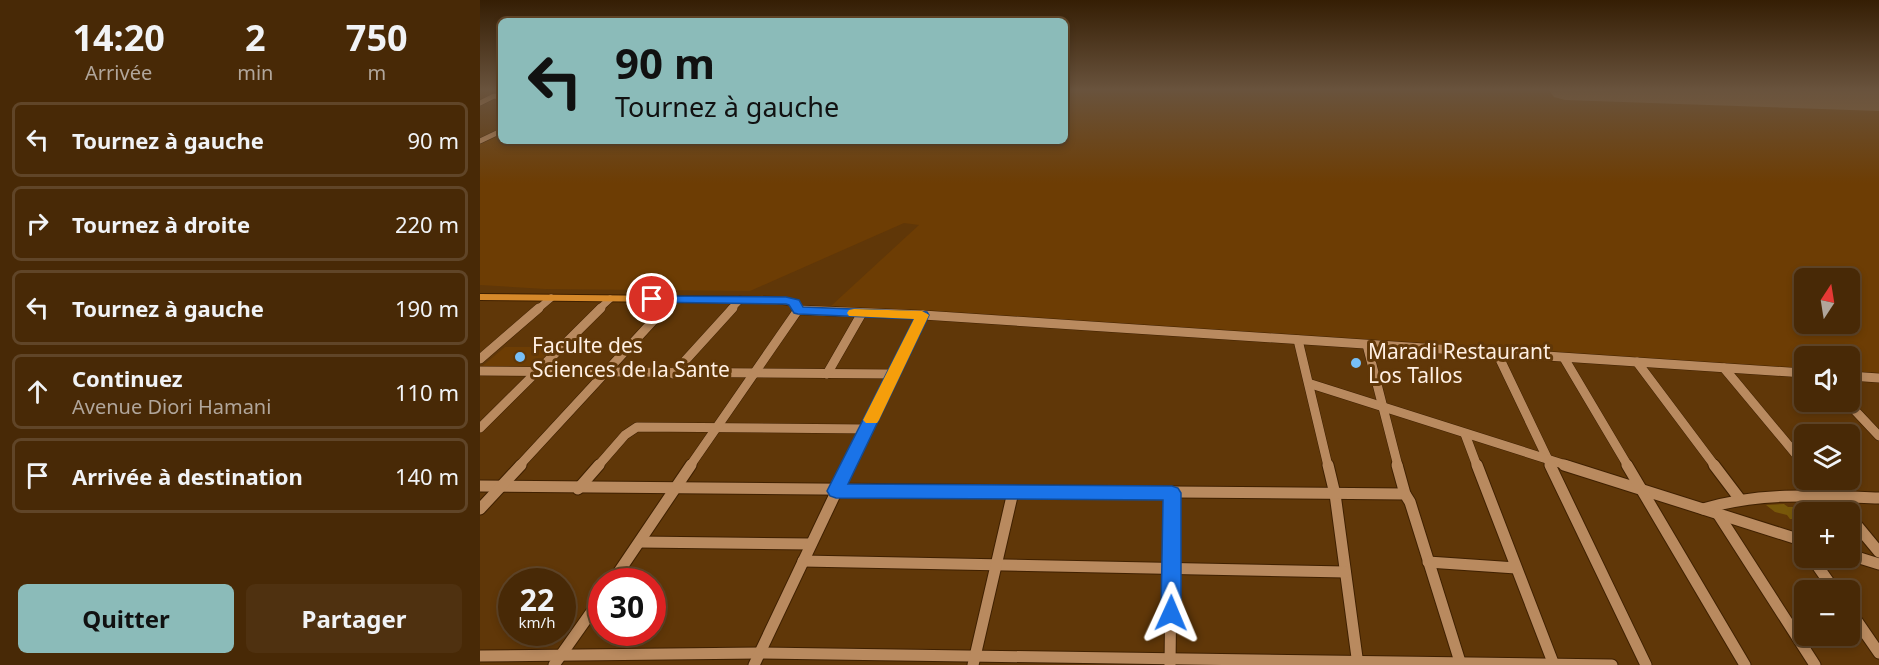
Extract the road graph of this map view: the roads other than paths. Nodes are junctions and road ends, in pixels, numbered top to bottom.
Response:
1 (498, 132) edge
2 (480, 139) edge
3 (480, 297) edge
4 (551, 298) junction
5 (610, 299) junction
6 (673, 300) junction
7 (741, 300) junction
8 (798, 310) junction
9 (862, 313) junction
10 (922, 315) junction
11 (1299, 340) junction
12 (1367, 345) junction
13 (1497, 353) junction
14 (1564, 358) junction
15 (480, 359) edge
16 (1637, 362) junction
17 (1724, 368) junction
18 (480, 371) edge
19 (537, 372) junction
20 (1794, 372) edge
21 (604, 373) junction
22 (673, 374) junction
23 (752, 374) junction
24 (827, 374) junction
25 (892, 374) junction
26 (1860, 377) edge
27 (1879, 378) edge
28 (1311, 384) junction
29 (1385, 408) junction
30 (1856, 412) edge
31 (717, 427) junction
32 (480, 428) edge
33 (867, 429) junction
34 (1465, 434) junction
35 (1879, 436) edge
36 (1794, 452) edge
37 (1549, 461) junction
38 (480, 486) edge
39 (501, 487) junction
40 (578, 489) junction
41 (674, 489) junction
42 (1827, 490) edge
43 (836, 491) junction
44 (1642, 491) junction
45 (1013, 492) junction
46 (1172, 493) junction
47 (1335, 494) junction
48 (1405, 494) junction
49 (1833, 497) junction
50 (1739, 498) junction
51 (1879, 498) edge
52 (1837, 502) edge
53 (480, 509) edge
54 (1702, 509) junction
55 (1718, 514) junction
56 (1860, 530) edge
57 (1794, 539) edge
58 (639, 542) junction
59 (811, 544) junction
60 (1879, 552) edge
61 (1860, 558) edge
62 (803, 561) junction
63 (1428, 562) junction
64 (1879, 564) edge
65 (996, 565) junction
66 (621, 568) edge
67 (1516, 568) junction
68 (1171, 569) junction
69 (1345, 572) junction
70 (588, 617) edge
71 (1860, 625) edge
72 (1879, 653) edge
73 (480, 656) edge
74 (757, 659) edge
75 (974, 660) edge
76 (557, 661) edge
77 (1170, 661) edge
78 (1358, 664) edge
79 (1461, 664) edge
80 (1554, 665) edge
81 (1612, 665) edge
82 (1646, 665) edge
83 (1745, 665) edge
84 (1815, 665) edge

1 - 2 street
3 - 4 main road
4 - 5 main road
4 - 15 street
5 - 6 main road
5 - 19 street
6 - 7 main road
6 - 21 street
7 - 8 main road
7 - 22 street
8 - 9 street
8 - 23 street
9 - 10 street
9 - 24 street
10 - 11 street
10 - 25 street
11 - 12 street
11 - 28 street
12 - 13 street
12 - 29 street
13 - 14 street
13 - 37 street
14 - 16 street
14 - 44 street
16 - 17 street
16 - 50 street
17 - 20 street
17 - 36 street
18 - 19 street
19 - 21 street
19 - 32 street
21 - 22 street
21 - 39 street
22 - 23 street
23 - 24 street
23 - 31 street
24 - 25 street
25 - 33 street
26 - 27 street
28 - 29 street
28 - 47 street
29 - 34 street
29 - 48 street
30 - 35 street
31 - 33 street
31 - 40 street
31 - 41 street
33 - 43 street
34 - 37 street
34 - 67 street
37 - 44 street
37 - 82 street
38 - 39 street
39 - 40 street
39 - 53 street
40 - 41 street
41 - 43 street
41 - 58 street
42 - 49 street
43 - 45 street
43 - 59 street
44 - 54 street
44 - 83 street
45 - 46 street
45 - 65 street
46 - 47 street
46 - 68 street
47 - 48 street
47 - 69 street
48 - 63 street
49 - 50 street
49 - 51 street
49 - 52 street
50 - 54 street
54 - 55 street
55 - 57 street
55 - 84 street
56 - 60 street
58 - 59 street
58 - 66 street
59 - 62 street
61 - 64 street
62 - 65 street
62 - 74 street
63 - 67 street
63 - 79 street
65 - 68 street
65 - 75 street
67 - 80 street
68 - 69 street
68 - 77 street
69 - 78 street
70 - 76 street
71 - 72 street
73 - 76 street
74 - 75 street
74 - 76 street
75 - 77 street
77 - 78 street
78 - 79 street
79 - 80 street
80 - 81 street

